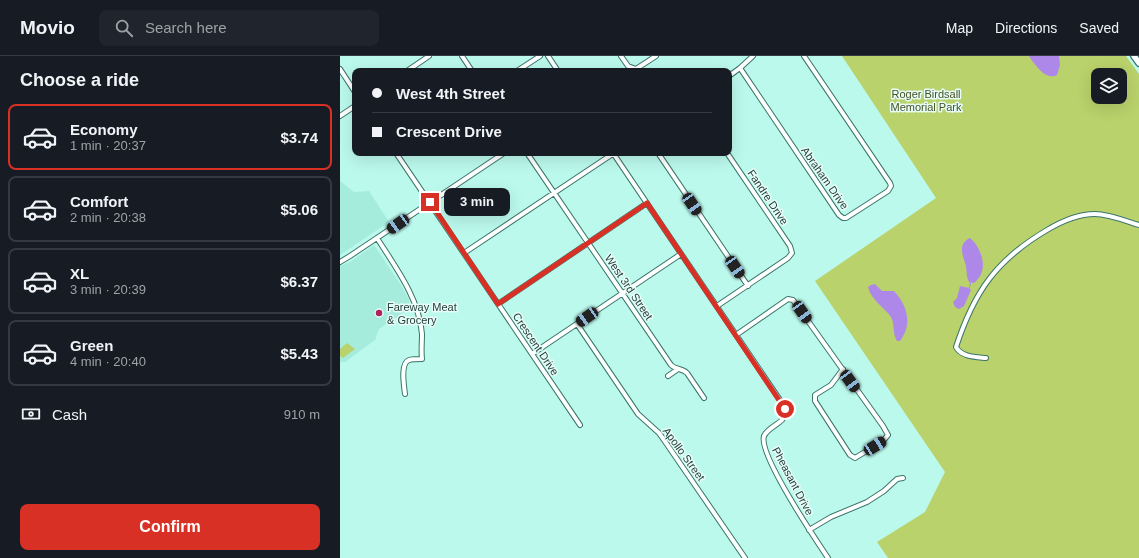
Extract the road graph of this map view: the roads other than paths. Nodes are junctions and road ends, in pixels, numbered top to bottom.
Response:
1 (430, 56) edge
2 (462, 56) edge
3 (540, 56) edge
4 (548, 56) edge
5 (621, 56) edge
6 (656, 56) edge
7 (753, 56) edge
8 (804, 56) edge
9 (1134, 56) edge
10 (1139, 63) edge
11 (412, 68) edge
12 (470, 68) edge
13 (522, 68) edge
14 (556, 68) edge
15 (740, 68) junction
16 (340, 69) edge
17 (732, 74) edge
18 (352, 87) edge
19 (352, 108) edge
20 (340, 116) edge
21 (398, 156) edge
22 (499, 156) edge
23 (529, 156) edge
24 (610, 156) edge
25 (616, 156) edge
26 (660, 156) edge
27 (729, 156) edge
28 (554, 193) junction
29 (430, 202) junction
30 (647, 203) junction
31 (1139, 225) edge
32 (377, 238) junction
33 (588, 243) junction
34 (464, 253) junction
35 (681, 254) junction
36 (340, 262) edge
37 (748, 286) junction
38 (622, 294) junction
39 (498, 304) junction
40 (717, 306) junction
41 (577, 324) junction
42 (736, 335) junction
43 (532, 354) junction
44 (986, 358) dead end
45 (678, 369) junction
46 (842, 369) junction
47 (668, 376) dead end
48 (405, 394) dead end
49 (704, 398) dead end
50 (580, 425) dead end
51 (903, 478) dead end
52 (809, 530) junction
53 (745, 558) edge
54 (828, 558) edge

1 - 11 street
2 - 12 street
3 - 13 street
4 - 14 street
5 - 6 street
7 - 15 street
8 - 15 street, Abraham Drive
9 - 10 main road
15 - 17 street
16 - 18 street
19 - 20 street
21 - 29 street, Crescent Drive
22 - 29 street
23 - 28 street, West 3rd Street
24 - 28 street
25 - 30 street
26 - 37 street
27 - 37 street, Fandre Drive
28 - 33 street, West 3rd Street
28 - 34 street
29 - 32 street
29 - 34 street, Crescent Drive
30 - 33 street
30 - 35 street
31 - 44 street
32 - 36 street
32 - 48 street
33 - 38 street, West 3rd Street
33 - 39 street
34 - 39 street, Crescent Drive
35 - 38 street
35 - 40 street
37 - 40 street
38 - 41 street
38 - 45 street, West 3rd Street
39 - 43 street, Crescent Drive
40 - 42 street
41 - 43 street
41 - 53 street, Apollo Street
42 - 46 street
42 - 52 street, Pheasant Drive
43 - 50 street, Crescent Drive
45 - 47 street
45 - 49 street, West 3rd Street
46 - 46 street
51 - 52 street
52 - 54 street, Pheasant Drive

